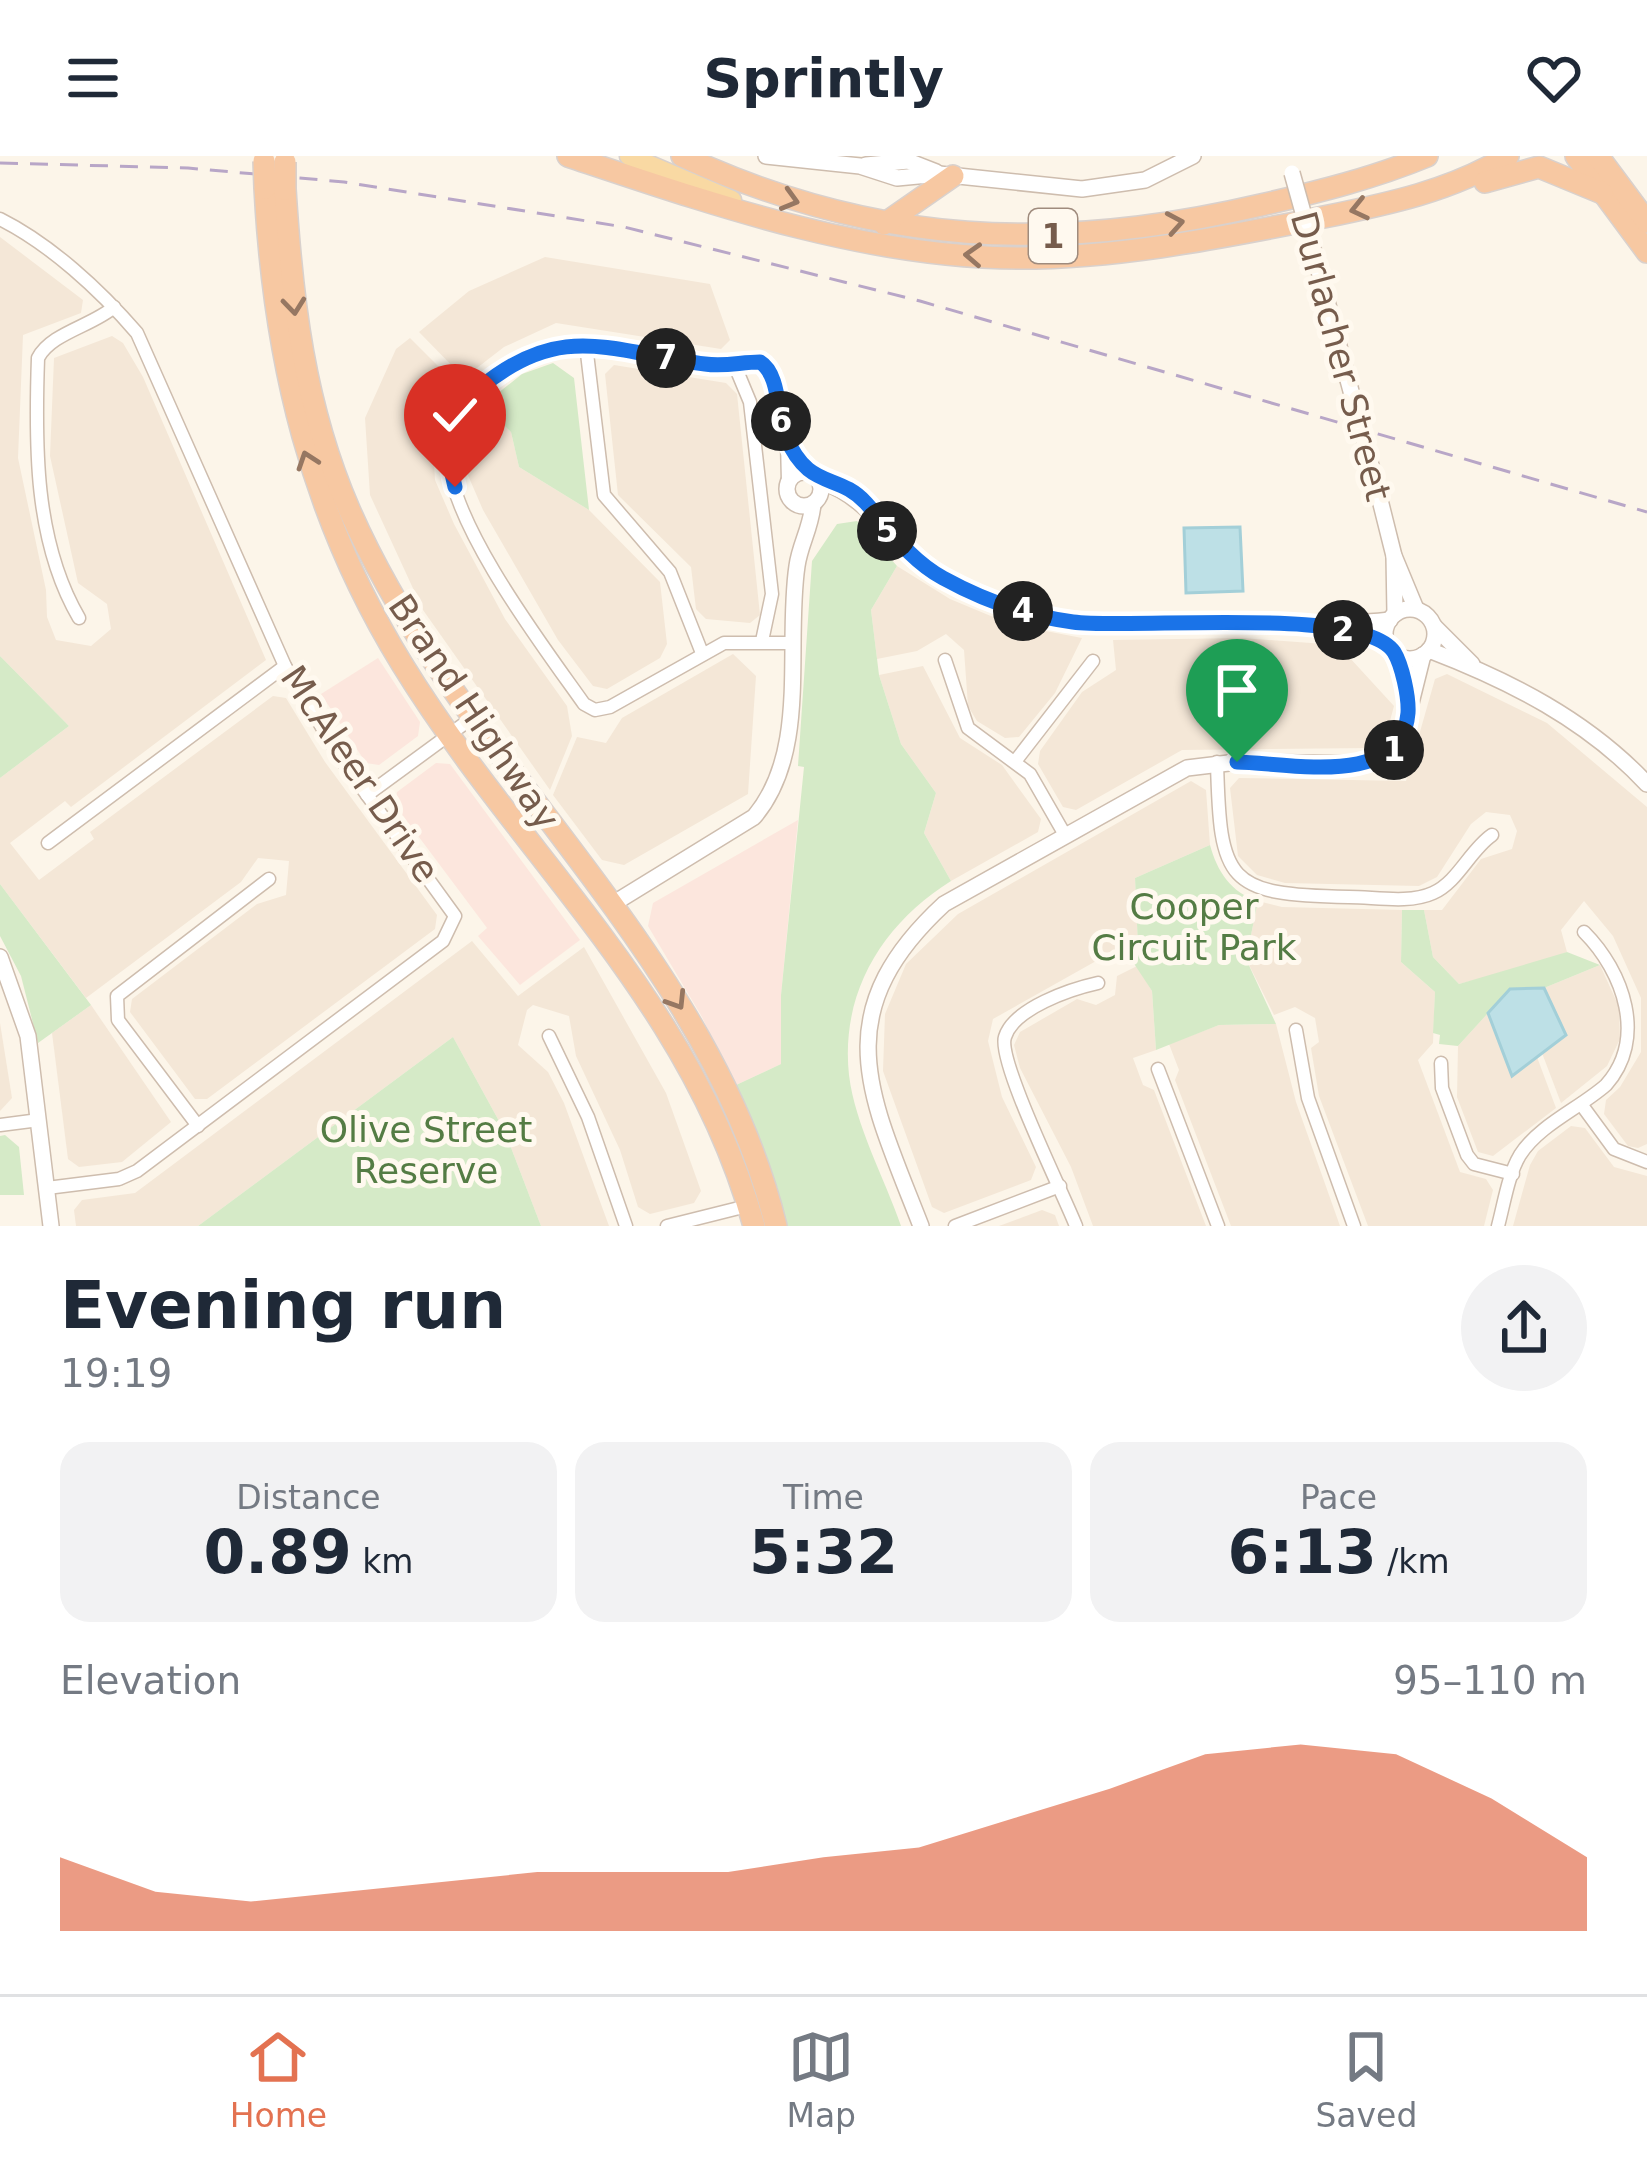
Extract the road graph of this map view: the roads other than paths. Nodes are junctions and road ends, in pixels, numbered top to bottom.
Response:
1 (568, 156) edge
2 (629, 156) edge
3 (682, 156) edge
4 (766, 156) edge
5 (1193, 156) edge
6 (1427, 156) edge
7 (1508, 156) edge
8 (1576, 156) edge
9 (1599, 157) edge
10 (275, 159) edge
11 (1290, 164) edge
12 (946, 175) junction
13 (275, 189) junction
14 (1430, 192) junction
15 (1602, 193) junction
16 (776, 218) junction
17 (0, 219) edge
18 (1647, 222) edge
19 (884, 224) junction
20 (1647, 253) edge
21 (114, 307) junction
22 (586, 345) junction
23 (735, 366) junction
24 (788, 440) junction
25 (788, 482) joint
26 (811, 492) junction
27 (1394, 556) junction
28 (1416, 609) junction
29 (1392, 617) junction
30 (80, 618) dead end
31 (1322, 626) junction
32 (1435, 627) junction
33 (762, 640) junction
34 (794, 643) junction
35 (1392, 649) junction
36 (701, 653) junction
37 (1426, 653) junction
38 (945, 660) dead end
39 (1094, 661) dead end
40 (285, 667) junction
41 (1474, 667) junction
42 (1407, 701) junction
43 (472, 718) junction
44 (449, 732) junction
45 (1017, 759) junction
46 (1217, 763) junction
47 (1647, 784) edge
48 (367, 795) junction
49 (1065, 835) junction
50 (1492, 835) dead end
51 (48, 843) dead end
52 (269, 879) dead end
53 (601, 911) junction
54 (1584, 932) dead end
55 (0, 957) edge
56 (1098, 982) dead end
57 (1296, 1030) dead end
58 (549, 1036) dead end
59 (1441, 1063) dead end
60 (1158, 1069) dead end
61 (1581, 1104) junction
62 (39, 1120) junction
63 (0, 1125) edge
64 (198, 1126) junction
65 (1647, 1162) edge
66 (1513, 1174) junction
67 (1060, 1186) junction
68 (47, 1188) junction
69 (751, 1216) edge
70 (51, 1226) edge
71 (626, 1226) edge
72 (667, 1226) edge
73 (776, 1226) edge
74 (921, 1226) edge
75 (955, 1226) edge
76 (1076, 1226) edge
77 (1218, 1226) edge
78 (1354, 1226) edge
79 (1498, 1226) edge

1 - 16 highway, 1
2 - 16 main road
3 -> 19 highway, 1
4 - 12 street
5 - 12 street
19 -> 6 highway, 1
7 - 14 highway, 1
8 - 15 highway
9 - 18 highway
10 - 13 highway, bridge
11 - 27 street, Durlacher Street, bridge
12 - 19 highway
13 -> 43 highway, Brand Highway
44 -> 13 highway, Brand Highway
14 - 15 highway
14 -> 16 highway, 1
15 - 20 highway
17 - 21 street, McAleer Drive
21 - 30 street
21 - 40 street, McAleer Drive
22 - 23 street
22 - 36 street
22 - 36 street
23 - 24 street
23 - 33 street
24 - 25 street
24 - 26 street
25 - 26 street
26 - 31 street
26 - 34 street
27 - 28 street, Durlacher Street
27 - 29 street, Durlacher Street
28 - 29 street
28 - 32 street
29 - 31 street
29 - 35 street, Durlacher Street
31 - 35 street
32 - 37 street
32 - 41 street
33 - 34 street
33 - 36 street
34 - 53 street
35 - 37 street
35 - 42 street, Durlacher Street
37 - 41 street
37 - 42 street
38 - 45 street
39 - 45 street
40 - 48 street, McAleer Drive
40 - 51 street
41 - 47 street
42 - 46 street
43 - 44 street
43 - 53 highway, Brand Highway
44 - 48 street
44 - 53 highway, Brand Highway
45 - 49 street
46 - 49 street
46 - 50 street
48 - 64 street, McAleer Drive
49 - 74 street
52 - 64 street
53 - 69 highway, Brand Highway
53 -> 73 highway, Brand Highway
54 - 61 street
55 - 62 street
56 - 67 street
57 - 78 street
58 - 71 street
59 - 66 street
60 - 77 street
61 - 65 street
61 - 66 street
62 - 63 street
62 - 68 street
64 - 68 street, McAleer Drive
66 - 79 street
67 - 75 street
67 - 76 street
68 - 70 street
69 - 72 street

